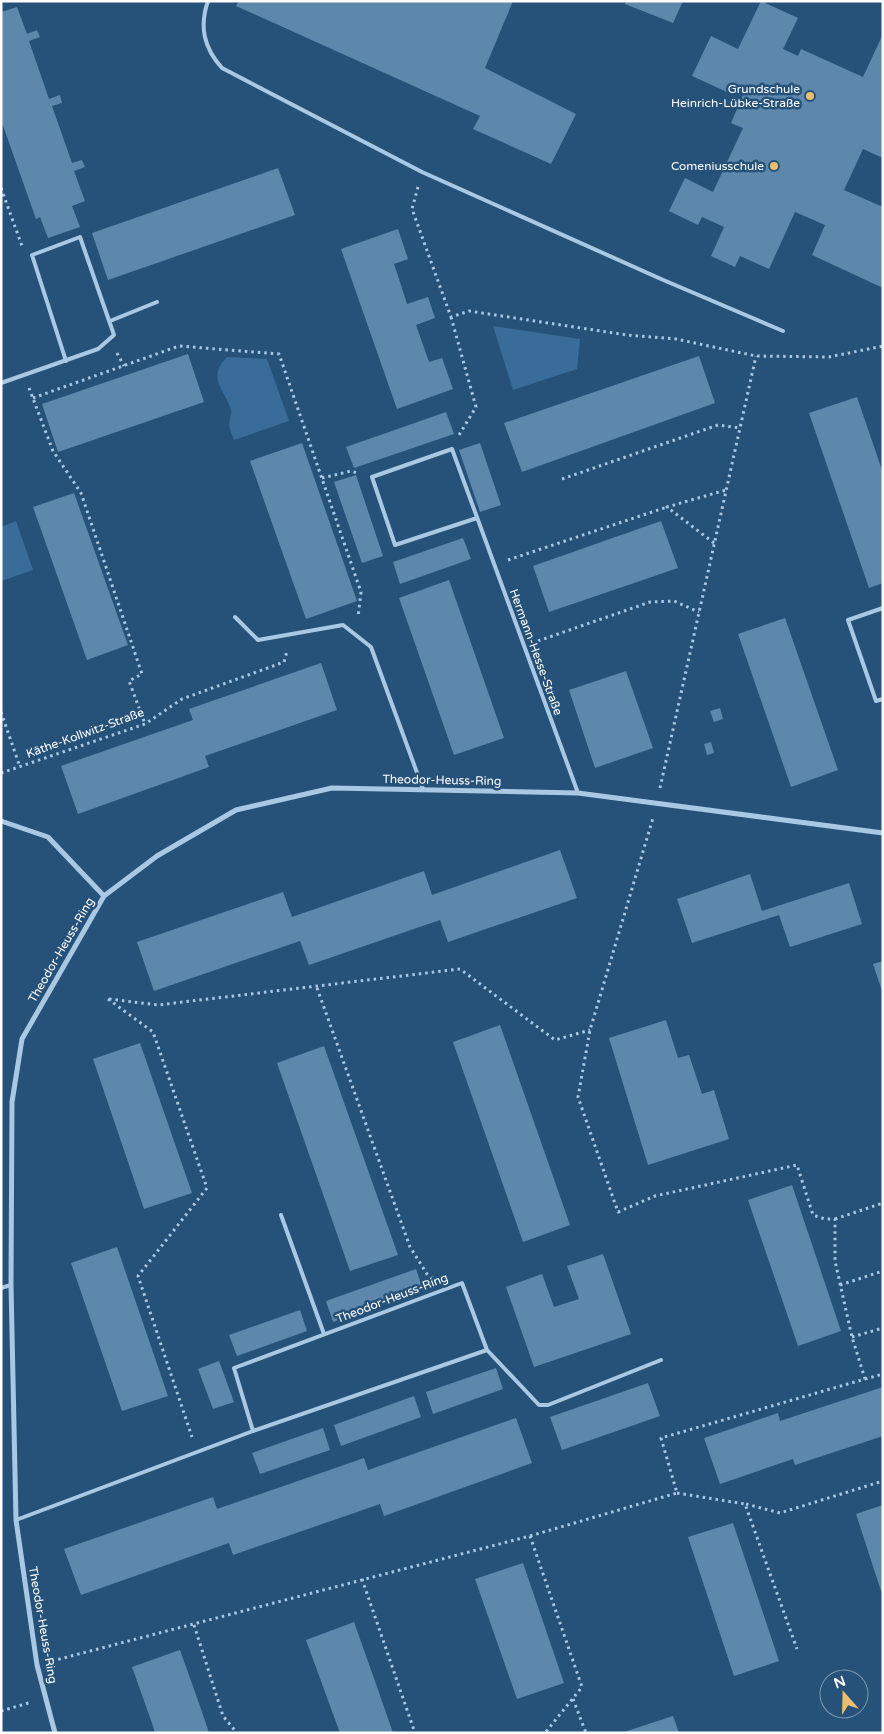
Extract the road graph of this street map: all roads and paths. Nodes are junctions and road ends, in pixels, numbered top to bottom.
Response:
1 (208, 1) edge
2 (422, 172) junction
3 (1, 188) edge
4 (32, 255) junction
5 (157, 302) dead end
6 (451, 317) junction
7 (110, 322) junction
8 (783, 331) dead end
9 (883, 346) edge
10 (66, 361) junction
11 (24, 375) junction
12 (1, 383) edge
13 (33, 398) junction
14 (740, 428) dead end
15 (452, 449) junction
16 (372, 477) junction
17 (322, 478) junction
18 (562, 479) dead end
19 (726, 490) dead end
20 (667, 507) junction
21 (477, 518) junction
22 (714, 543) dead end
23 (493, 565) junction
24 (883, 608) edge
25 (699, 612) dead end
26 (236, 617) dead end
27 (350, 630) junction
28 (293, 634) junction
29 (523, 646) junction
30 (883, 699) edge
31 (1, 712) edge
32 (145, 724) junction
33 (20, 767) junction
34 (1, 773) edge
35 (423, 789) junction
36 (578, 793) junction
37 (1, 821) edge
38 (883, 832) edge
39 (104, 896) junction
40 (317, 988) junction
41 (590, 1030) dead end
42 (883, 1203) edge
43 (618, 1212) dead end
44 (281, 1214) dead end
45 (835, 1219) junction
46 (883, 1271) edge
47 (11, 1285) junction
48 (840, 1285) junction
49 (1, 1288) edge
50 (446, 1289) junction
51 (883, 1328) edge
52 (324, 1334) junction
53 (852, 1337) junction
54 (486, 1350) junction
55 (661, 1360) dead end
56 (883, 1374) edge
57 (865, 1379) junction
58 (253, 1432) junction
59 (198, 1454) junction
60 (883, 1481) edge
61 (677, 1493) junction
62 (745, 1504) junction
63 (16, 1520) junction
64 (530, 1536) junction
65 (362, 1579) junction
66 (194, 1625) junction
67 (797, 1648) dead end
68 (37, 1665) junction
69 (573, 1698) junction
70 (46, 1700) junction
71 (1, 1711) edge
72 (55, 1733) edge
73 (236, 1733) edge
74 (415, 1733) edge
75 (545, 1733) edge
76 (586, 1733) edge

1 - 2 lane
2 - 6 path
2 - 8 lane
3 - 4 path
4 - 7 lane
4 - 10 lane
5 - 7 lane
6 - 9 path
6 - 15 path
7 - 10 lane
10 - 11 lane
11 - 12 lane
11 - 13 path
13 - 17 path
13 - 32 path
14 - 18 path
15 - 16 lane
15 - 21 lane, Hermann-Hesse-Straße
16 - 17 path
16 - 21 lane
17 - 27 path
19 - 20 path
20 - 22 path
20 - 23 path
21 - 23 lane, Hermann-Hesse-Straße
23 - 29 lane, Hermann-Hesse-Straße
24 - 30 lane
25 - 29 path
26 - 28 lane
27 - 28 lane
27 - 35 lane
28 - 32 path, Käthe-Kollwitz-Straße
29 - 36 lane, Hermann-Hesse-Straße
31 - 33 path
32 - 33 path, Käthe-Kollwitz-Straße
33 - 34 path, Käthe-Kollwitz-Straße
35 - 36 street, Theodor-Heuss-Ring
35 - 39 street, Theodor-Heuss-Ring
36 - 38 street, Theodor-Heuss-Ring
37 - 39 street
39 - 47 street, Theodor-Heuss-Ring
40 - 41 path
40 - 50 path
40 - 59 path
42 - 45 path
43 - 45 path
44 - 52 lane
45 - 48 path
46 - 48 path
47 - 49 lane
47 - 63 street, Theodor-Heuss-Ring
48 - 53 path
50 - 52 lane, Theodor-Heuss-Ring
50 - 54 lane, Theodor-Heuss-Ring
51 - 53 path
52 - 58 lane, Theodor-Heuss-Ring
53 - 57 path
54 - 55 lane
54 - 58 lane
56 - 57 path
57 - 61 path
58 - 59 lane
59 - 63 lane
60 - 62 path
61 - 62 path
61 - 64 path
62 - 67 path
63 - 68 street, Theodor-Heuss-Ring
64 - 65 path
64 - 69 path
65 - 66 path
65 - 74 path
66 - 68 path
66 - 73 path
68 - 70 street, Theodor-Heuss-Ring
69 - 75 path
69 - 76 path
70 - 71 path
70 - 72 street, Theodor-Heuss-Ring

